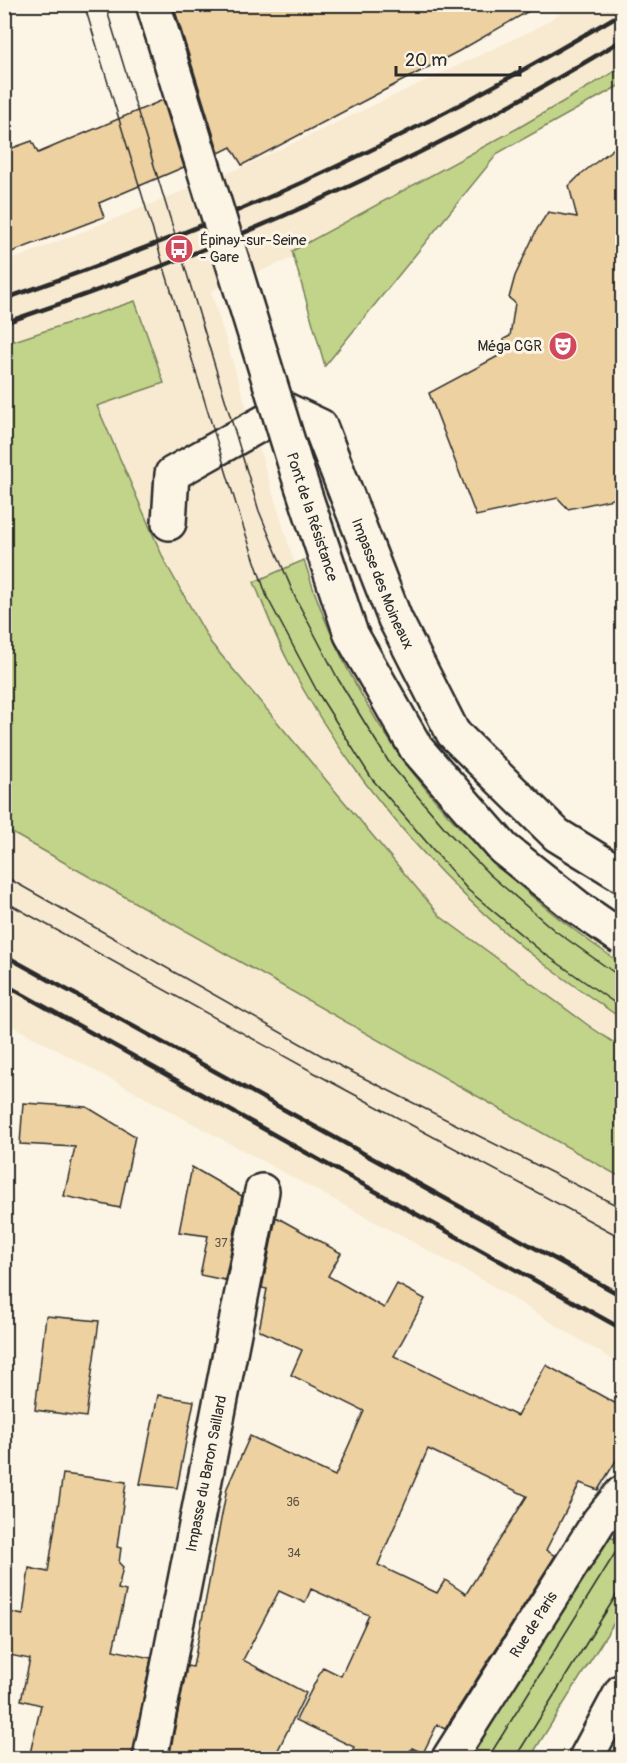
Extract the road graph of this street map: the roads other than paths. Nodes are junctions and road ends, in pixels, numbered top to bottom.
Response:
1 (153, 4) edge
2 (169, 523) dead end
3 (622, 875) edge
4 (622, 938) edge
5 (262, 1191) dead end
6 (622, 1493) edge
7 (622, 1691) edge
8 (150, 1758) edge
9 (449, 1758) edge
10 (586, 1758) edge

1 - 4 street, Pont de la Résistance, bridge
2 - 3 street, Impasse des Moineaux
5 - 8 street, Impasse du Baron Saillard
6 - 9 street, Rue de Paris
7 - 10 street

